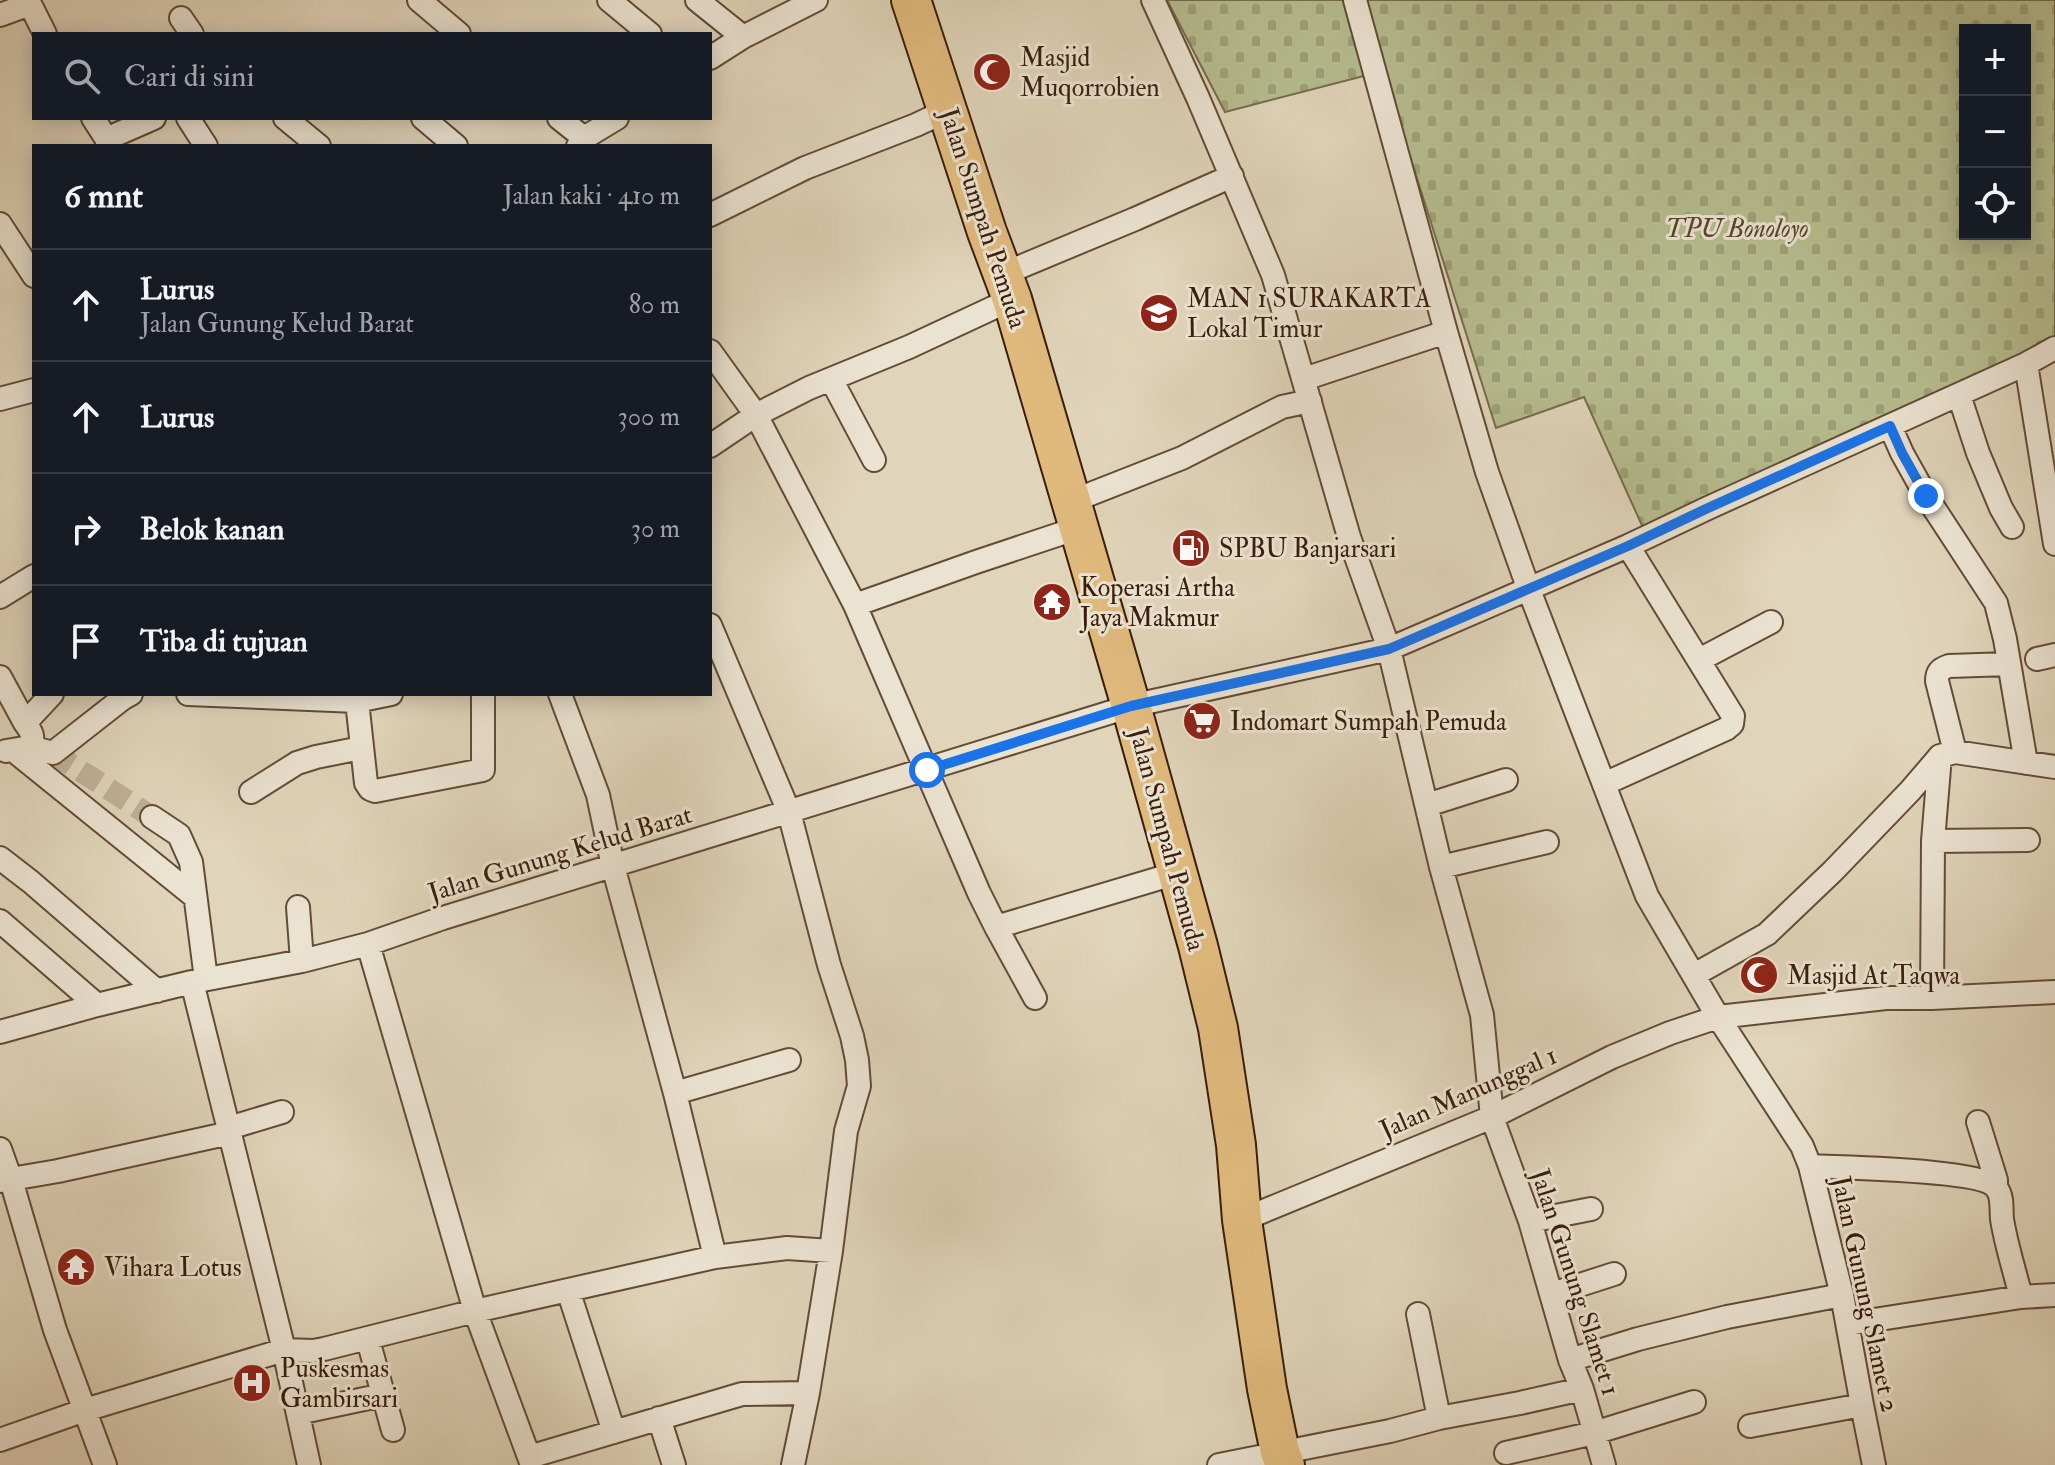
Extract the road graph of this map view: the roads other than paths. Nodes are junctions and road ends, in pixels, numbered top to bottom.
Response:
1 (419, 0) edge
2 (609, 0) edge
3 (697, 0) edge
4 (816, 0) edge
5 (911, 0) edge
6 (1153, 0) edge
7 (1355, 0) edge
8 (36, 2) edge
9 (0, 15) edge
10 (44, 32) edge
11 (457, 32) edge
12 (648, 32) edge
13 (743, 37) junction
14 (712, 57) edge
15 (948, 110) junction
16 (94, 120) edge
17 (150, 120) edge
18 (189, 120) edge
19 (287, 120) edge
20 (425, 120) edge
21 (561, 120) edge
22 (614, 120) edge
23 (108, 142) edge
24 (304, 142) edge
25 (581, 142) edge
26 (205, 144) edge
27 (454, 144) edge
28 (1232, 176) junction
29 (712, 214) edge
30 (0, 224) edge
31 (32, 273) edge
32 (1008, 286) junction
33 (1446, 332) junction
34 (2055, 348) edge
35 (712, 354) edge
36 (2026, 364) junction
37 (831, 379) junction
38 (1304, 379) junction
39 (1959, 395) junction
40 (1310, 401) junction
41 (756, 415) junction
42 (1890, 426) junction
43 (712, 445) edge
44 (874, 460) dead end
45 (1074, 515) junction
46 (2012, 527) dead end
47 (2055, 544) edge
48 (1628, 546) junction
49 (32, 577) edge
50 (1529, 590) junction
51 (0, 597) edge
52 (855, 605) junction
53 (1771, 622) dead end
54 (712, 630) edge
55 (1389, 649) junction
56 (1699, 660) junction
57 (2009, 664) junction
58 (0, 677) edge
59 (50, 696) edge
60 (127, 696) edge
61 (236, 696) edge
62 (381, 696) edge
63 (483, 696) edge
64 (561, 696) edge
65 (357, 701) junction
66 (1131, 706) junction
67 (25, 723) junction
68 (361, 748) junction
69 (14, 749) edge
70 (1947, 754) junction
71 (2026, 763) junction
72 (2055, 767) edge
73 (927, 770) junction
74 (1506, 780) dead end
75 (1604, 784) junction
76 (251, 792) dead end
77 (1427, 805) junction
78 (789, 812) junction
79 (152, 817) tunnel mouth
80 (2028, 840) dead end
81 (1933, 841) junction
82 (1547, 842) dead end
83 (0, 858) edge
84 (613, 866) junction
85 (1441, 867) junction
86 (1177, 873) junction
87 (195, 897) junction
88 (298, 907) dead end
89 (0, 921) edge
90 (996, 927) junction
91 (368, 944) junction
92 (302, 961) junction
93 (1694, 975) junction
94 (199, 980) junction
95 (157, 991) junction
96 (2055, 992) edge
97 (1035, 998) dead end
98 (1932, 998) junction
99 (97, 1005) junction
100 (1718, 1017) junction
101 (0, 1032) edge
102 (789, 1060) dead end
103 (675, 1093) junction
104 (282, 1112) dead end
105 (1492, 1117) junction
106 (1978, 1122) dead end
107 (230, 1131) junction
108 (0, 1149) edge
109 (1810, 1166) junction
110 (6, 1181) edge
111 (1996, 1187) junction
112 (1591, 1209) dead end
113 (1241, 1213) junction
114 (1530, 1221) junction
115 (831, 1251) junction
116 (715, 1257) junction
117 (1614, 1274) dead end
118 (568, 1290) junction
119 (1552, 1294) junction
120 (1842, 1295) junction
121 (2055, 1295) edge
122 (2021, 1297) junction
123 (475, 1311) junction
124 (1418, 1314) dead end
125 (1848, 1324) junction
126 (370, 1347) dead end
127 (284, 1350) junction
128 (1570, 1360) junction
129 (1582, 1389) junction
130 (808, 1393) junction
131 (383, 1395) junction
132 (1694, 1402) dead end
133 (1862, 1405) junction
134 (85, 1410) junction
135 (298, 1413) junction
136 (659, 1418) junction
137 (1439, 1418) junction
138 (1750, 1426) dead end
139 (393, 1430) dead end
140 (614, 1432) junction
141 (1594, 1433) junction
142 (0, 1440) edge
143 (1506, 1453) dead end
144 (1282, 1458) edge
145 (530, 1461) edge
146 (105, 1465) edge
147 (309, 1465) edge
148 (674, 1465) edge
149 (793, 1465) edge
150 (1219, 1465) edge
151 (1604, 1465) edge
152 (1874, 1465) edge

1 - 11 street
2 - 12 street
3 - 13 street
4 - 13 street
5 - 15 highway, Jalan Sumpah Pemuda
6 - 28 street, Jalan Gunung Slamet 1
7 - 33 street, Jalan Gunung Slamet 2
8 - 9 street
8 - 10 street
13 - 14 street
15 - 29 street
15 - 32 highway, Jalan Sumpah Pemuda
16 - 23 street
17 - 23 street
18 - 26 street
19 - 24 street
20 - 27 street
21 - 25 street
22 - 25 street
28 - 32 street
28 - 38 street, Jalan Gunung Slamet 1
30 - 31 street
32 - 37 street
32 - 45 highway, Jalan Sumpah Pemuda
33 - 38 street
33 - 50 street, Jalan Gunung Slamet 2
34 - 36 street, Jalan Gunung Kelud Barat
35 - 41 street
36 - 39 street, Jalan Gunung Kelud Barat
36 - 47 street
37 - 41 street
37 - 44 street
38 - 40 street, Jalan Gunung Slamet 1
39 - 42 street, Jalan Gunung Kelud Barat
39 - 46 street
40 - 45 street
40 - 55 street, Jalan Gunung Slamet 1
41 - 43 street
41 - 52 street
42 - 48 street, Jalan Gunung Kelud Barat
42 - 57 street
45 - 52 street
45 - 66 highway, Jalan Sumpah Pemuda
48 - 50 street, Jalan Gunung Kelud Barat
48 - 56 street
49 - 51 street
50 - 55 street, Jalan Gunung Kelud Barat
50 - 75 street, Jalan Gunung Slamet 2
52 - 73 street
53 - 56 street
54 - 78 street
55 - 66 street, Jalan Gunung Kelud Barat
55 - 77 street, Jalan Gunung Slamet 1
56 - 75 street
57 - 70 street
57 - 71 street
58 - 67 street
59 - 67 street
60 - 69 street
61 - 65 street
62 - 65 street
63 - 68 street
64 - 84 street
65 - 68 street
66 - 73 street, Jalan Gunung Kelud Barat
66 - 86 highway, Jalan Sumpah Pemuda
67 - 69 street
68 - 76 street
69 - 87 street
70 - 71 street
70 - 81 street
70 - 93 street
71 - 72 street
73 - 78 street, Jalan Gunung Kelud Barat
73 - 90 street
74 - 77 street
75 - 93 street, Jalan Gunung Slamet 2
77 - 85 street, Jalan Gunung Slamet 1
78 - 84 street, Jalan Gunung Kelud Barat
78 - 115 street
79 - 87 street
80 - 81 street
81 - 98 street
82 - 85 street
83 - 95 street
84 - 91 street, Jalan Gunung Kelud Barat
84 - 103 street
85 - 105 street, Jalan Gunung Slamet 1
86 - 90 street
86 - 113 highway, Jalan Sumpah Pemuda
87 - 94 street
88 - 92 street
89 - 99 street
90 - 97 street
91 - 92 street, Jalan Gunung Kelud Barat
91 - 123 street
92 - 94 street, Jalan Gunung Kelud Barat
93 - 100 street, Jalan Gunung Slamet 2
94 - 95 street, Jalan Gunung Kelud Barat
94 - 107 street
95 - 99 street, Jalan Gunung Kelud Barat
96 - 98 street, Jalan Manunggal 1
98 - 100 street, Jalan Manunggal 1
99 - 101 street, Jalan Gunung Kelud Barat
100 - 105 street, Jalan Manunggal 1
100 - 109 street, Jalan Gunung Slamet 2
102 - 103 street
103 - 116 street
104 - 107 street
105 - 113 street, Jalan Manunggal 1
105 - 114 street, Jalan Gunung Slamet 1
106 - 111 street
107 - 110 street
107 - 127 street
108 - 110 street
109 - 111 street
109 - 120 street, Jalan Gunung Slamet 2
110 - 134 street
111 - 122 street
112 - 114 street
113 - 144 highway, Jalan Sumpah Pemuda
114 - 119 street, Jalan Gunung Slamet 1
115 - 116 street
115 - 130 street
116 - 118 street
117 - 119 street
118 - 123 street
118 - 140 street
119 - 128 street, Jalan Gunung Slamet 1
120 - 125 street, Jalan Gunung Slamet 2
120 - 128 street
121 - 122 street
122 - 125 street
123 - 127 street
123 - 145 street
124 - 137 street
125 - 133 street, Jalan Gunung Slamet 2
126 - 131 street
127 - 134 street
127 - 135 street
128 - 129 street, Jalan Gunung Slamet 1
129 - 137 street
129 - 141 street, Jalan Gunung Slamet 1
130 - 136 street
130 - 149 street
131 - 135 street
131 - 139 street
132 - 141 street
133 - 138 street
133 - 152 street, Jalan Gunung Slamet 2
134 - 142 street
134 - 146 street
135 - 147 street
136 - 140 street
136 - 148 street
137 - 144 street
140 - 145 street
141 - 143 street
141 - 151 street, Jalan Gunung Slamet 1
144 - 150 street

